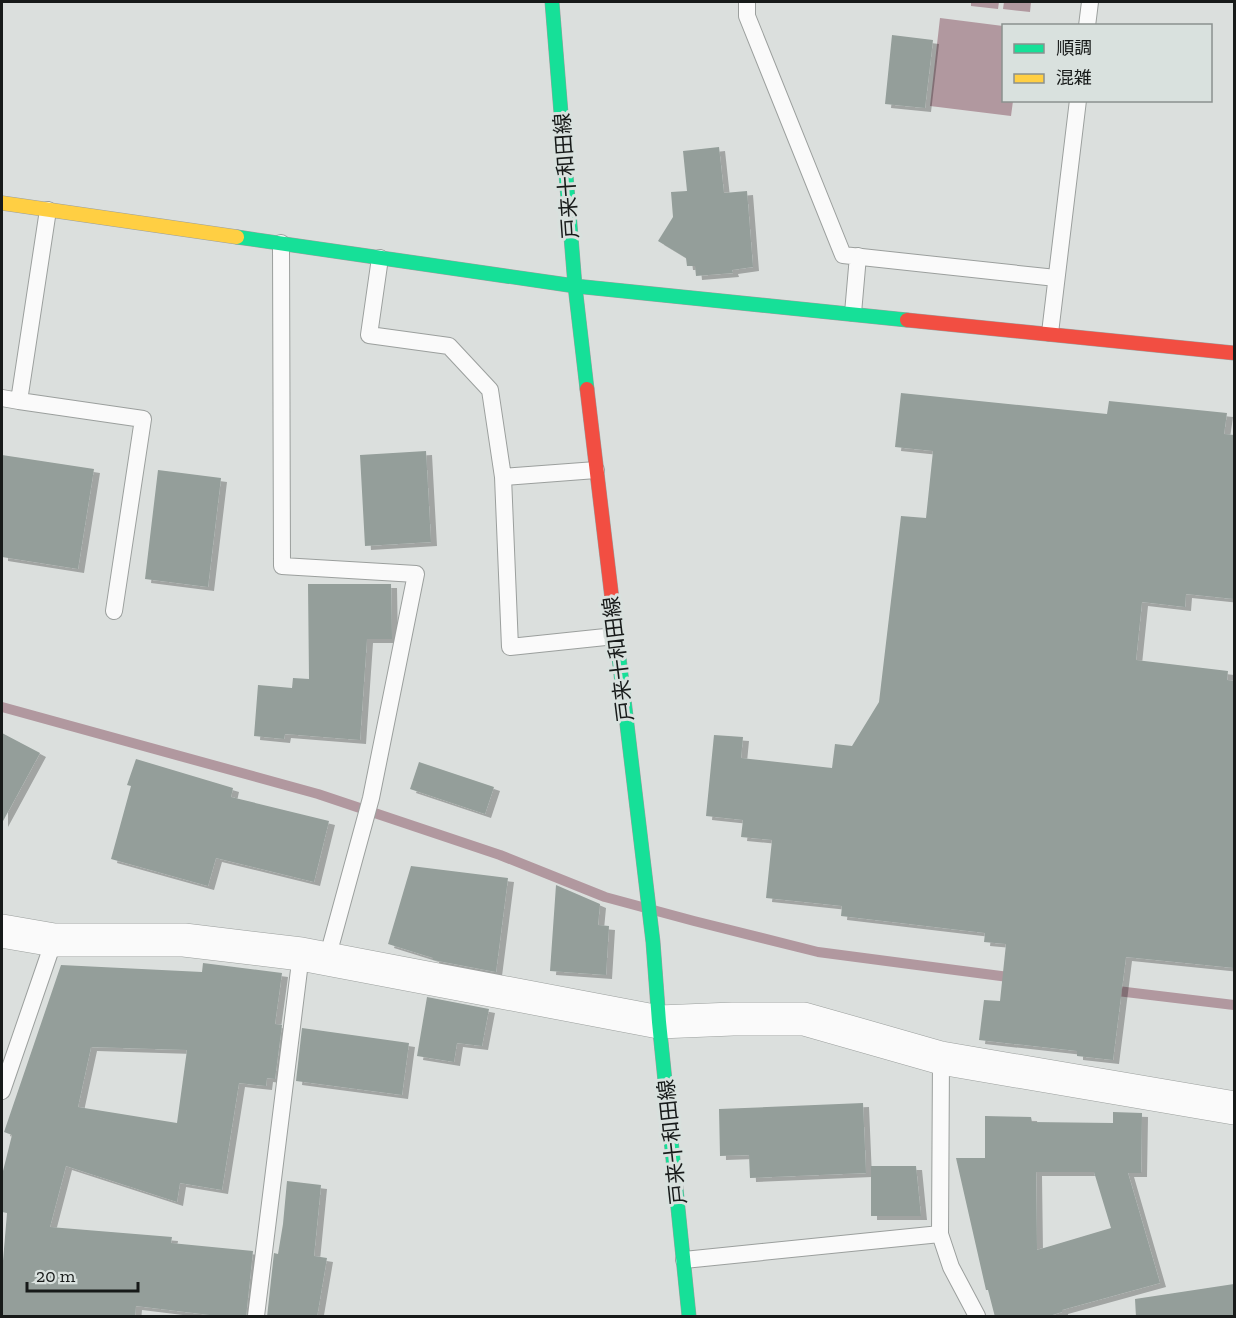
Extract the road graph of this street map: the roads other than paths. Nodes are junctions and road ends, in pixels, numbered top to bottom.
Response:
1 (552, 2) edge
2 (747, 2) edge
3 (1090, 2) edge
4 (1087, 24) edge
5 (1078, 102) edge
6 (2, 203) edge
7 (48, 210) junction
8 (281, 243) junction
9 (858, 256) junction
10 (380, 258) junction
11 (1056, 278) junction
12 (574, 286) junction
13 (853, 313) junction
14 (1050, 333) junction
15 (1234, 353) edge
16 (2, 398) edge
17 (19, 401) junction
18 (596, 470) junction
19 (503, 477) junction
20 (114, 611) dead end
21 (615, 636) junction
22 (2, 931) edge
23 (54, 940) junction
24 (314, 956) junction
25 (659, 1022) junction
26 (941, 1058) junction
27 (2, 1091) edge
28 (1234, 1108) edge
29 (940, 1233) junction
30 (684, 1260) junction
31 (256, 1317) edge
32 (689, 1317) edge
33 (976, 1317) edge

1 - 12 main road, 戸来十和田線
2 - 9 lane
3 - 4 lane
5 - 11 lane
6 - 7 main road
7 - 8 main road
7 - 17 lane
8 - 10 main road
8 - 24 lane
9 - 11 lane
9 - 13 lane
10 - 12 main road
10 - 19 lane
11 - 14 lane
12 - 13 main road
12 - 18 main road, 戸来十和田線
13 - 14 main road
14 - 15 main road
16 - 17 lane
17 - 20 lane
18 - 19 lane
18 - 21 main road, 戸来十和田線
19 - 21 lane
21 - 25 main road, 戸来十和田線
22 - 23 street
23 - 24 street
23 - 27 lane
24 - 25 street
24 - 31 lane
25 - 26 street
25 - 30 main road, 戸来十和田線
26 - 28 street
26 - 29 lane
29 - 30 lane
29 - 33 lane
30 - 32 main road, 戸来十和田線

